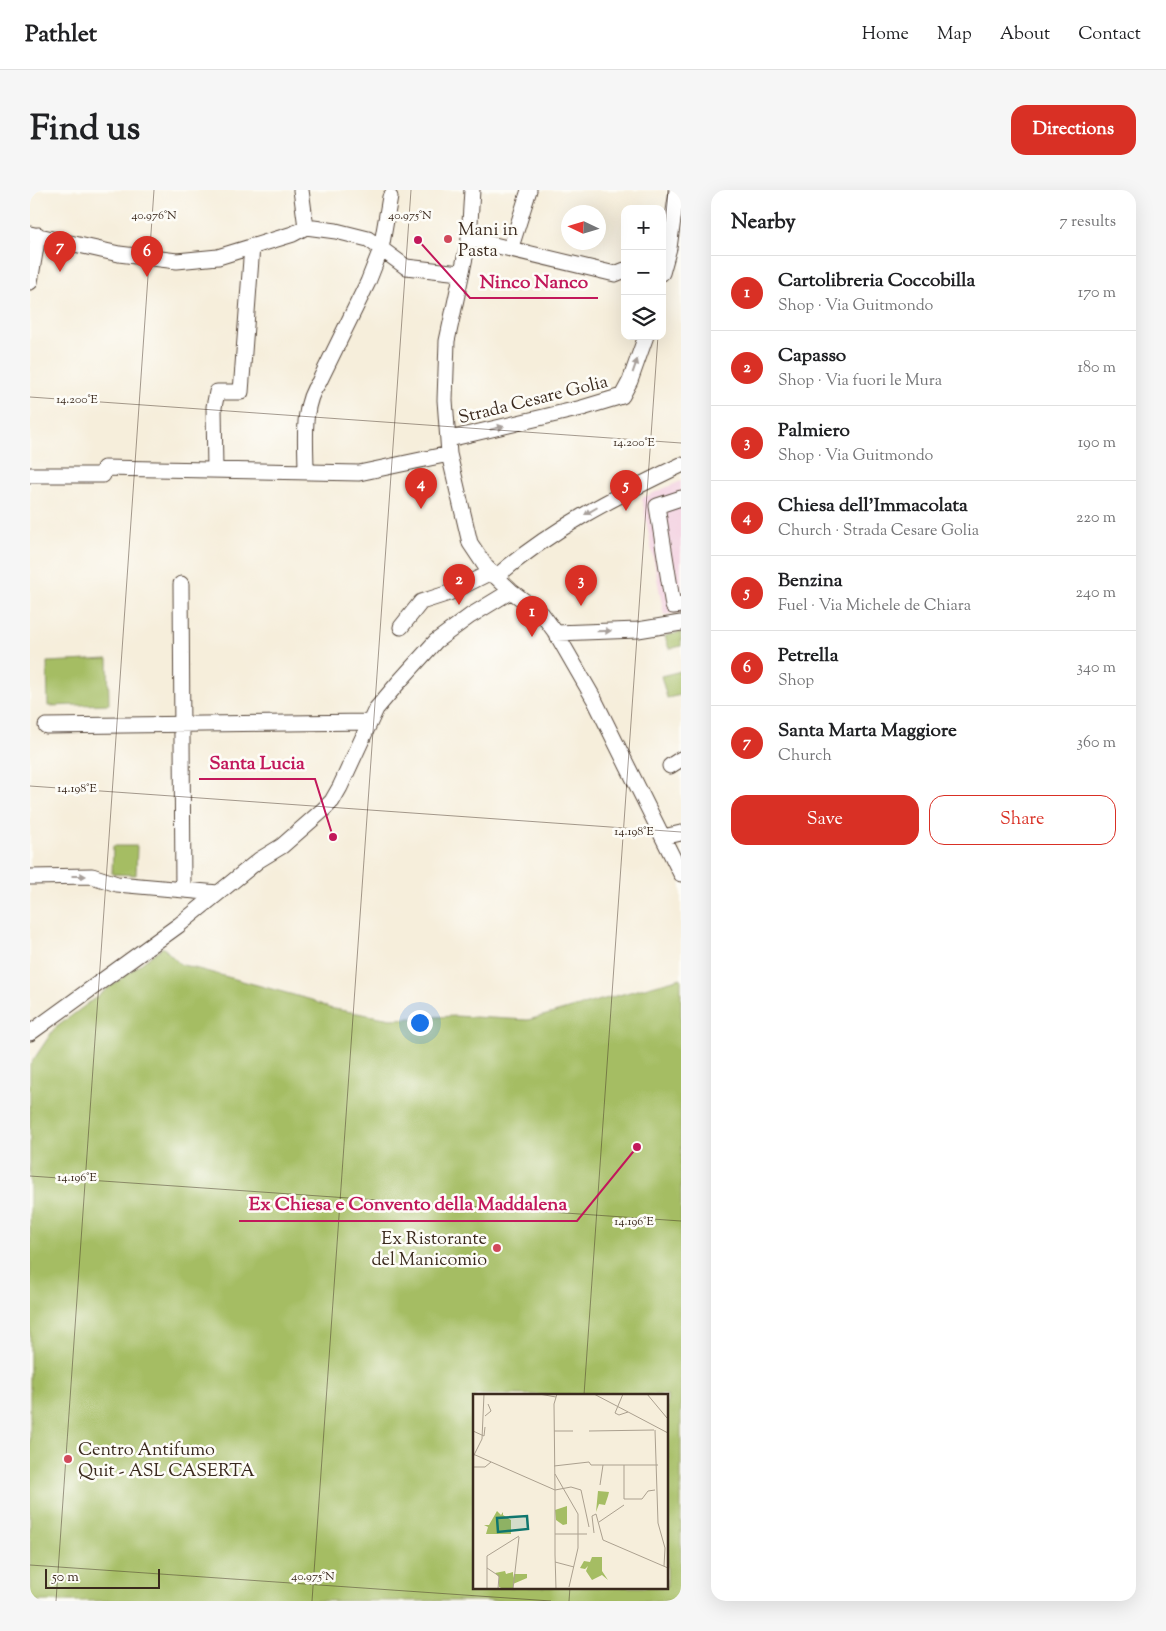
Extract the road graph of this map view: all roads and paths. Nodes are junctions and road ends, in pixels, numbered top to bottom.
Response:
1 (301, 190) edge
2 (472, 190) edge
3 (529, 190) edge
4 (670, 190) edge
5 (677, 190) edge
6 (390, 197) dead end
7 (306, 227) junction
8 (34, 234) edge
9 (468, 238) junction
10 (252, 246) junction
11 (511, 247) junction
12 (380, 249) junction
13 (666, 259) edge
14 (621, 272) edge
15 (460, 273) junction
16 (30, 282) edge
17 (645, 340) edge
18 (449, 446) junction
19 (681, 465) edge
20 (215, 470) junction
21 (306, 471) junction
22 (30, 475) edge
23 (681, 498) edge
24 (493, 574) junction
25 (181, 584) dead end
26 (511, 591) junction
27 (681, 605) edge
28 (681, 623) edge
29 (401, 627) dead end
30 (556, 634) junction
31 (369, 722) junction
32 (183, 724) junction
33 (46, 726) dead end
34 (681, 833) edge
35 (662, 838) junction
36 (681, 874) edge
37 (30, 877) edge
38 (184, 890) junction
39 (218, 893) junction
40 (30, 1033) edge

1 - 7 street
2 - 9 street
3 - 11 street
4 - 5 street
5 - 13 street
6 - 12 street
7 - 10 street
7 - 12 street
8 - 10 street
8 - 16 street
9 - 11 street
9 - 15 street
10 - 20 street
11 - 14 street
12 - 15 street
12 - 21 street
15 - 18 street
18 -> 17 street, Strada Cesare Golia
18 - 21 street
18 - 24 street
19 -> 24 street
20 - 21 street
20 - 22 street
23 - 27 street
24 - 26 street
24 - 29 street
25 - 32 street
26 - 30 street
26 - 31 street
30 -> 28 street
30 - 35 street
31 - 32 street
31 - 39 street
32 - 33 street
32 - 38 street
34 - 35 street
35 - 36 street
37 -> 38 street
38 - 39 street
39 - 40 street

